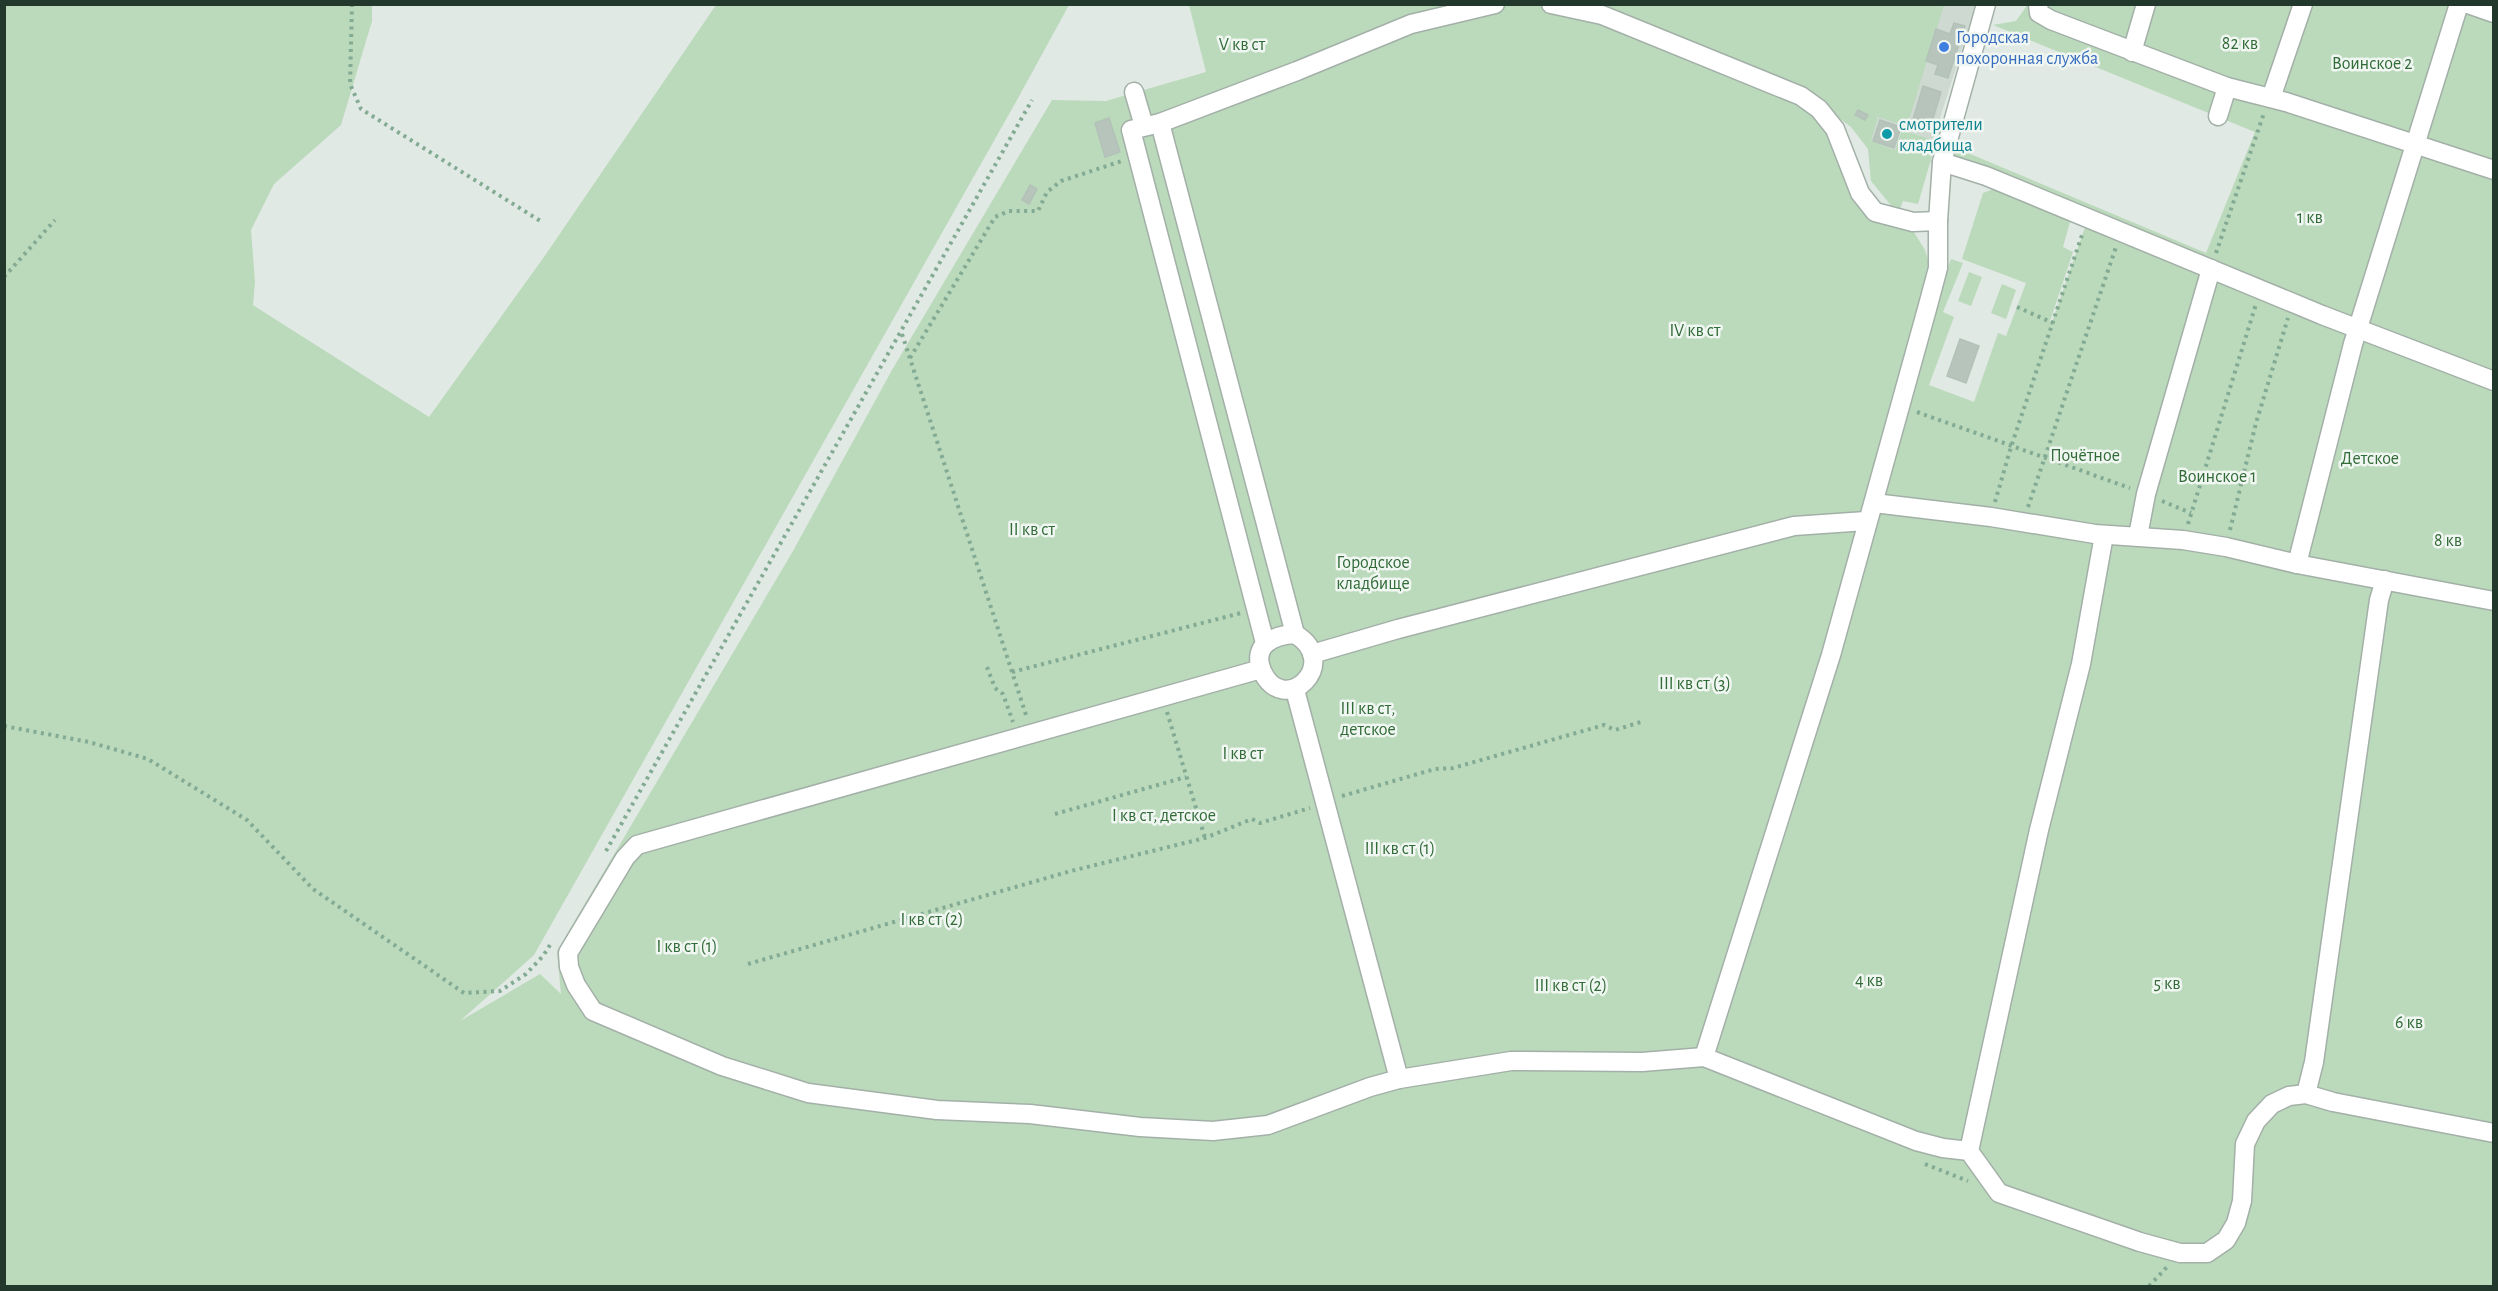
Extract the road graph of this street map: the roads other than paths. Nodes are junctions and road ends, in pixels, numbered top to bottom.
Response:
1 (1496, 4) edge
2 (1551, 4) edge
3 (1986, 4) edge
4 (2038, 4) edge
5 (2146, 4) edge
6 (2303, 4) edge
7 (2459, 4) edge
8 (2468, 4) edge
9 (2493, 14) edge
10 (2132, 52) junction
11 (2227, 87) junction
12 (1134, 92) dead end
13 (2271, 98) junction
14 (2218, 116) dead end
15 (1152, 125) junction
16 (2415, 144) junction
17 (1942, 162) junction
18 (2493, 170) edge
19 (1938, 221) junction
20 (2211, 268) junction
21 (2357, 329) junction
22 (2493, 381) edge
23 (1874, 503) junction
24 (1866, 521) junction
25 (2104, 535) junction
26 (2138, 536) junction
27 (2297, 564) junction
28 (2385, 580) junction
29 (2493, 601) edge
30 (1295, 634) junction
31 (1266, 643) junction
32 (1312, 654) junction
33 (1261, 669) junction
34 (1295, 690) junction
35 (1704, 1057) junction
36 (1399, 1079) junction
37 (2306, 1094) junction
38 (2493, 1133) edge
39 (1969, 1151) junction

1 - 15 street
2 - 19 street
3 - 17 street
4 - 10 street
5 - 10 street
6 - 13 street
7 - 16 street
8 - 9 street
10 - 11 street
11 - 13 street
11 - 14 street
12 - 15 street
13 - 16 street
15 - 30 street
15 - 31 street
16 - 18 street
16 - 21 street
17 - 19 street
17 - 20 street
19 - 23 street
20 - 21 street
20 - 26 street
21 - 22 street
21 - 27 street
23 - 24 street
23 - 25 street
24 - 32 street
24 - 35 street
25 - 26 street
25 - 39 street
26 - 27 street
27 - 28 street
28 - 29 street
28 - 37 street
30 - 31 street
30 - 32 street
31 - 33 street
32 - 34 street
33 - 34 street
33 - 36 street
34 - 36 street
35 - 36 street
35 - 39 street
37 - 38 street
37 - 39 street

